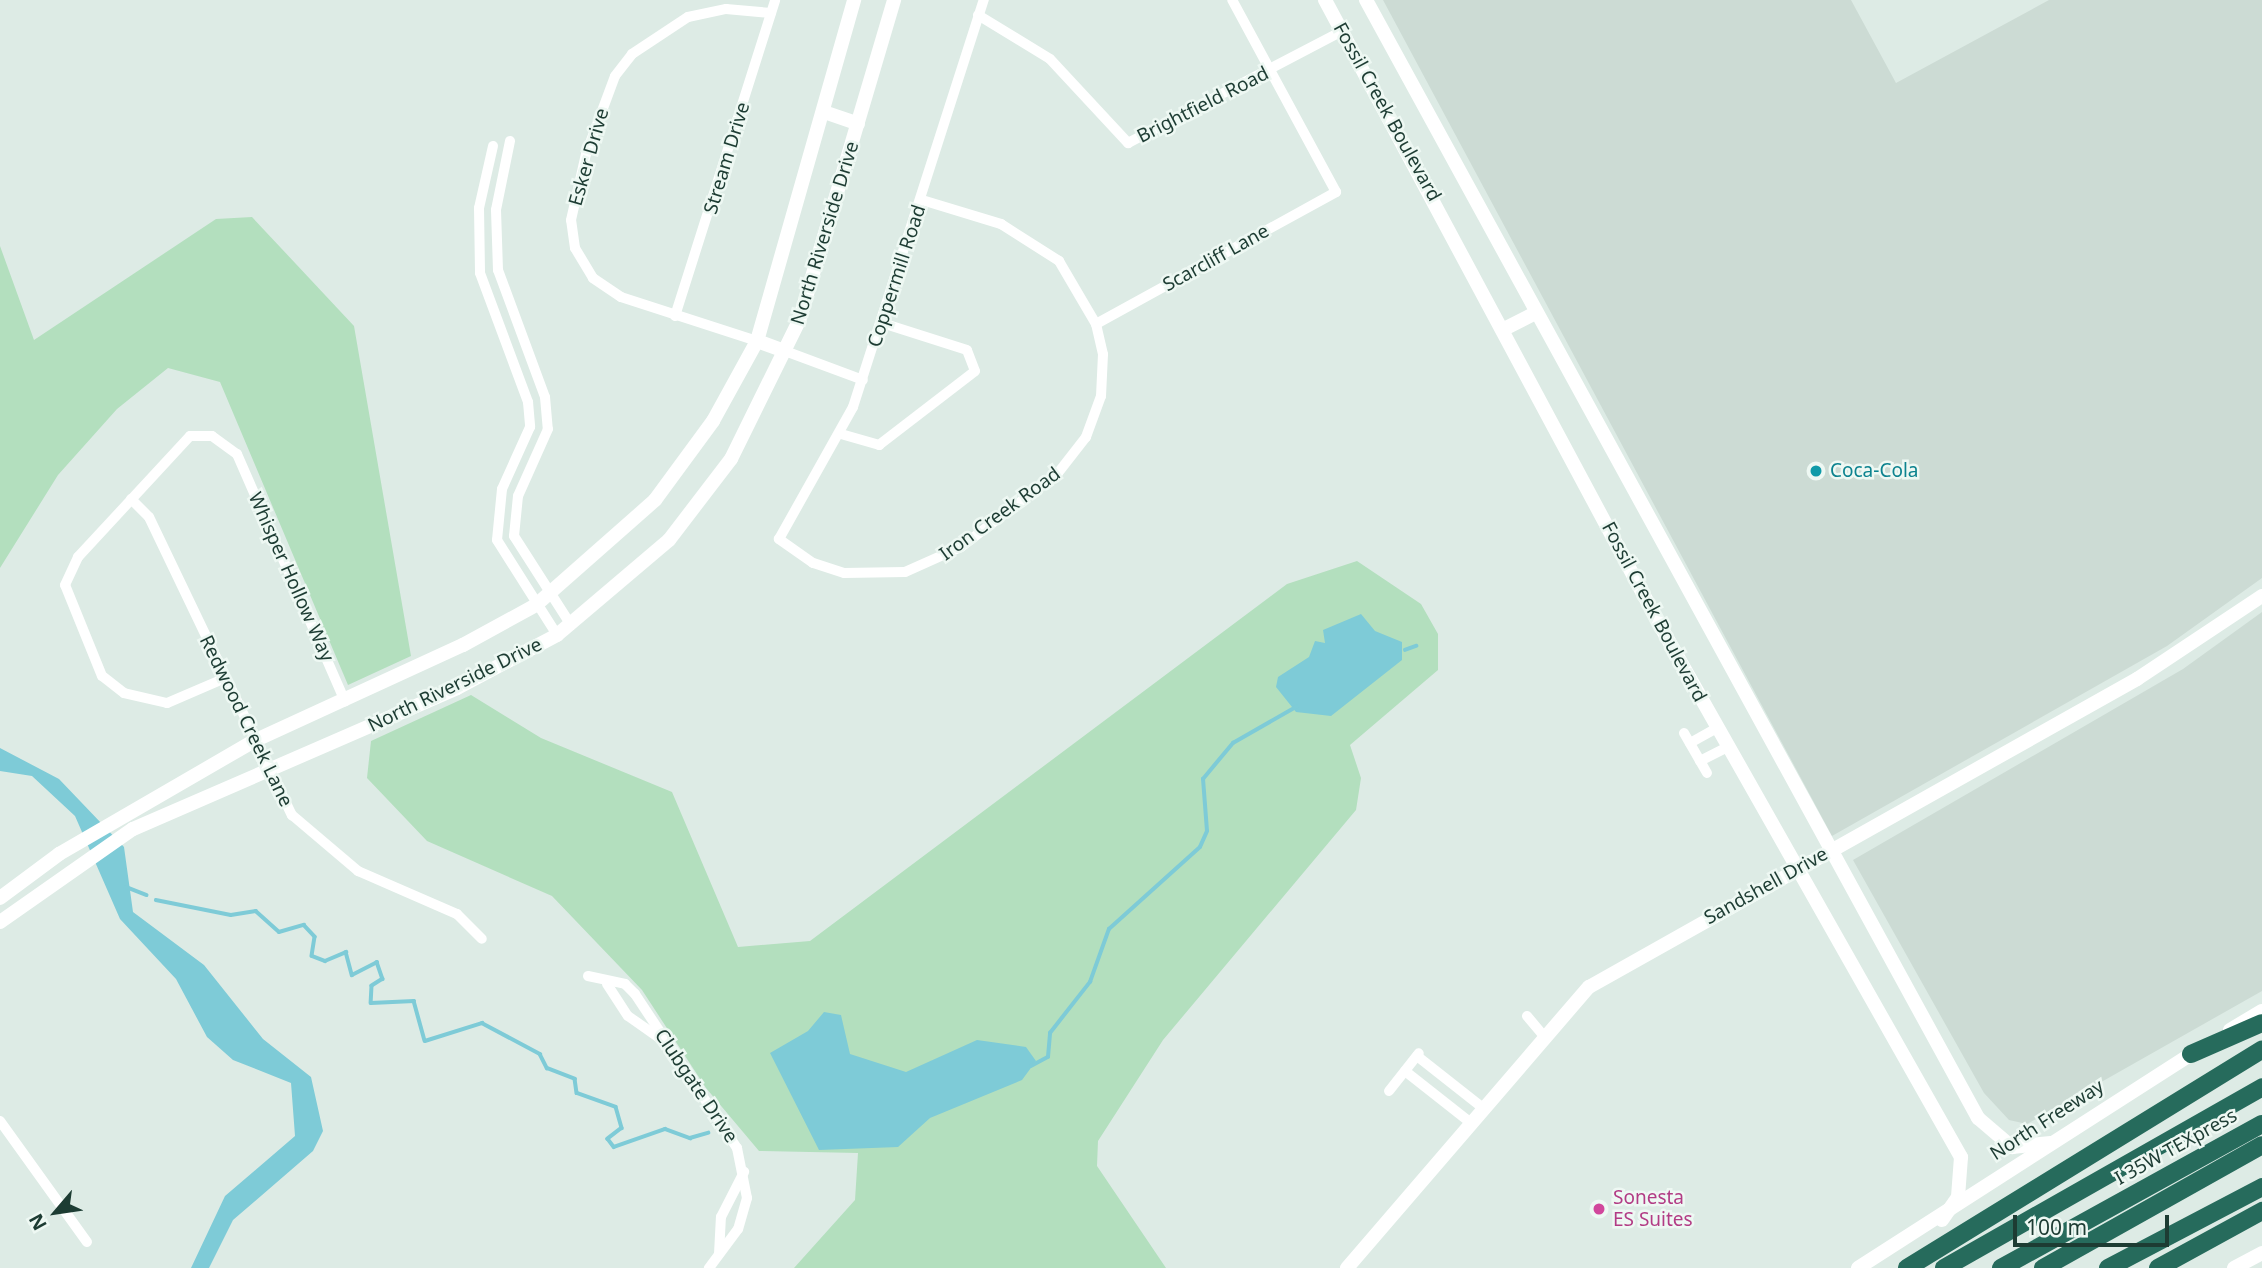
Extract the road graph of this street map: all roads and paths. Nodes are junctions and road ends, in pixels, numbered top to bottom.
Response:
1 (775, 0) edge
2 (854, 0) edge
3 (894, 0) edge
4 (984, 0) edge
5 (1232, 0) edge
6 (1325, 0) edge
7 (1366, 0) edge
8 (771, 13) junction
9 (978, 15) junction
10 (1342, 30) junction
11 (1271, 70) junction
12 (824, 112) junction
13 (858, 124) junction
14 (510, 141) dead end
15 (492, 146) dead end
16 (922, 200) junction
17 (1535, 313) junction
18 (676, 316) junction
19 (882, 323) junction
20 (1096, 324) junction
21 (1506, 328) junction
22 (757, 341) junction
23 (785, 351) junction
24 (863, 380) junction
25 (841, 434) junction
26 (131, 499) junction
27 (779, 539) joint
28 (551, 594) junction
29 (2262, 596) edge
30 (536, 605) junction
31 (571, 625) junction
32 (557, 635) junction
33 (223, 679) junction
34 (345, 701) junction
35 (1717, 728) junction
36 (254, 741) junction
37 (1728, 747) junction
38 (1700, 761) junction
39 (268, 772) junction
40 (1707, 773) dead end
41 (1827, 852) junction
42 (1795, 869) junction
43 (0, 898) edge
44 (0, 922) edge
45 (482, 939) dead end
46 (587, 976) dead end
47 (607, 984) junction
48 (2262, 1011) edge
49 (1527, 1016) dead end
50 (2262, 1023) edge
51 (1543, 1035) junction
52 (660, 1038) junction
53 (2262, 1050) edge
54 (2191, 1054) junction
55 (1405, 1071) junction
56 (2262, 1087) edge
57 (1389, 1090) dead end
58 (1483, 1108) junction
59 (2262, 1111) edge
60 (0, 1121) edge
61 (1471, 1123) junction
62 (2262, 1124) edge
63 (2050, 1143) junction
64 (2262, 1145) edge
65 (2262, 1158) edge
66 (744, 1172) junction
67 (2262, 1187) edge
68 (2133, 1194) junction
69 (2155, 1206) junction
70 (2262, 1211) edge
71 (1942, 1220) junction
72 (86, 1242) dead end
73 (2262, 1253) edge
74 (719, 1254) junction
75 (709, 1268) edge
76 (1347, 1268) edge
77 (1858, 1268) edge
78 (1907, 1268) edge
79 (1944, 1268) edge
80 (2000, 1268) edge
81 (2042, 1268) edge
82 (2108, 1268) edge
83 (2158, 1268) edge
84 (2234, 1268) edge

1 - 8 street, Stream Drive
2 - 12 main road, North Riverside Drive
3 - 13 main road, North Riverside Drive
4 - 9 street, Coppermill Road
5 - 11 street
6 - 10 main road, Fossil Creek Boulevard
7 - 17 main road, Fossil Creek Boulevard
8 - 18 street, Stream Drive
8 - 18 street, Esker Drive
9 - 11 street, Brightfield Road
9 - 16 street, Coppermill Road
10 - 11 street, Brightfield Road
10 - 21 main road, Fossil Creek Boulevard
11 - 20 street, Scarcliff Lane
12 - 13 main road
12 - 22 main road, North Riverside Drive
13 - 23 main road, North Riverside Drive
14 - 28 street
15 - 30 street
16 - 19 street, Coppermill Road
16 - 20 street, Iron Creek Road
17 - 21 main road
17 - 41 main road, Fossil Creek Boulevard
18 - 22 street, Esker Drive
19 - 24 street, Coppermill Road
19 - 25 street
20 - 27 street, Iron Creek Road
21 - 35 main road, Fossil Creek Boulevard
22 - 23 main road
22 - 28 main road, North Riverside Drive
23 - 24 street
23 - 31 main road, North Riverside Drive
24 - 25 street, Coppermill Road
25 - 27 street, Coppermill Road
26 - 33 street, Redwood Creek Lane
26 - 33 street
26 - 34 street, Whisper Hollow Way
28 - 30 main road, North Riverside Drive
28 - 31 street
29 - 41 main road, Sandshell Drive
30 - 32 street
30 - 34 main road, North Riverside Drive
31 - 32 main road, North Riverside Drive
32 - 39 main road, North Riverside Drive
33 - 36 street, Redwood Creek Lane
34 - 36 main road, North Riverside Drive
35 - 37 main road, Fossil Creek Boulevard
35 - 38 street
36 - 39 street, Redwood Creek Lane
36 - 43 main road, North Riverside Drive
37 - 38 street
37 - 42 main road, Fossil Creek Boulevard
38 - 40 street
39 - 44 main road, North Riverside Drive
39 - 45 street, Redwood Creek Lane
41 - 42 main road, Sandshell Drive
41 - 63 main road, Fossil Creek Boulevard
42 - 51 main road, Sandshell Drive
42 - 71 main road, Fossil Creek Boulevard
46 - 47 street, Clubgate Drive
47 - 52 street
47 - 52 street, Clubgate Drive
48 - 54 main road, North Freeway
49 - 51 street
50 - 54 highway
51 - 58 main road, Sandshell Drive
52 - 66 street, Clubgate Drive
53 - 78 highway
54 - 63 main road, North Freeway
55 - 57 street
55 - 58 street
55 - 61 street
56 - 79 highway
58 - 61 main road, Sandshell Drive
59 - 68 highway
60 - 72 street
61 - 76 main road, Sandshell Drive
62 - 68 highway, I 35W TEXpress
63 - 71 main road, North Freeway
64 - 69 highway, I 35W TEXpress
65 - 69 highway
66 - 74 street
66 - 74 street, Clubgate Drive
67 - 82 highway
68 - 80 highway, I 35W TEXpress
69 - 81 highway, I 35W TEXpress
70 - 83 highway
71 - 77 main road, North Freeway
73 - 84 main road
74 - 75 street, Clubgate Drive

